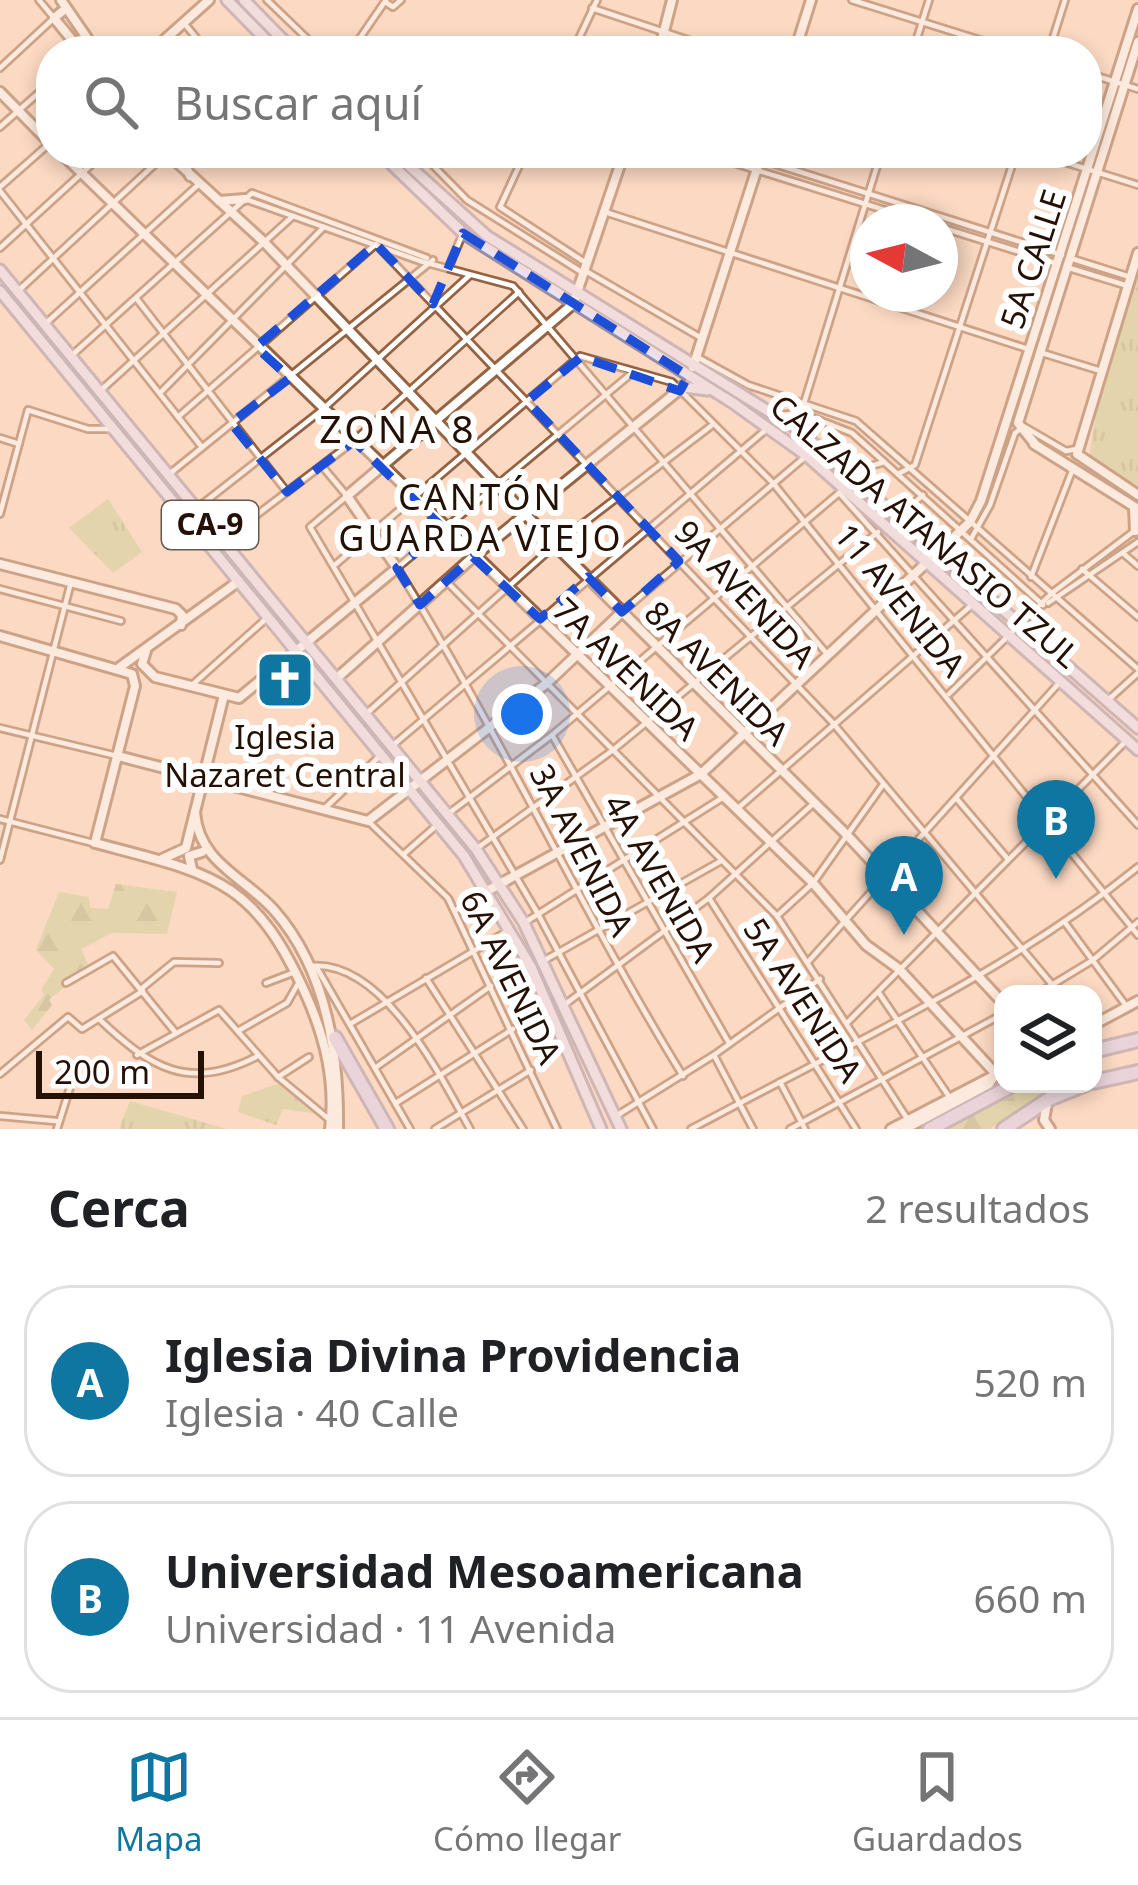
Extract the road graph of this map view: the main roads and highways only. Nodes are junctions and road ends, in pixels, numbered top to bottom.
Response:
1 (209, 0) edge
2 (227, 0) edge
3 (244, 0) edge
4 (672, 0) edge
5 (811, 0) edge
6 (62, 5) edge
7 (1138, 9) edge
8 (69, 36) edge
9 (84, 36) edge
10 (170, 36) edge
11 (263, 36) edge
12 (280, 36) edge
13 (663, 36) edge
14 (800, 36) edge
15 (1138, 42) edge
16 (1119, 84) junction
17 (0, 92) edge
18 (36, 128) edge
19 (1102, 139) edge
20 (76, 168) edge
21 (181, 168) edge
22 (188, 168) edge
23 (396, 168) edge
24 (410, 168) edge
25 (619, 168) edge
26 (758, 168) edge
27 (1093, 168) edge
28 (194, 181) junction
29 (248, 196) road end
30 (218, 200) junction
31 (1138, 253) edge
32 (0, 270) edge
33 (577, 292) junction
34 (2, 298) edge
35 (573, 304) junction
36 (1035, 351) junction
37 (695, 360) junction
38 (684, 385) junction
39 (1010, 413) junction
40 (436, 420) junction
41 (1019, 428) junction
42 (381, 467) junction
43 (1138, 495) edge
44 (1136, 508) edge
45 (525, 513) junction
46 (1137, 530) edge
47 (938, 552) junction
48 (473, 556) junction
49 (928, 561) junction
50 (0, 564) edge
51 (239, 581) junction
52 (622, 612) junction
53 (182, 625) junction
54 (0, 636) edge
55 (309, 643) junction
56 (146, 651) junction
57 (297, 653) junction
58 (575, 654) junction
59 (120, 667) junction
60 (337, 678) junction
61 (160, 679) junction
62 (134, 693) junction
63 (224, 695) junction
64 (1138, 728) edge
65 (743, 734) junction
66 (1138, 750) edge
67 (118, 757) junction
68 (701, 774) junction
69 (202, 779) junction
70 (421, 781) junction
71 (411, 788) junction
72 (195, 812) junction
73 (196, 830) junction
74 (202, 852) junction
75 (158, 860) junction
76 (222, 868) junction
77 (193, 870) junction
78 (499, 885) junction
79 (488, 891) junction
80 (304, 971) junction
81 (994, 993) edge
82 (1138, 1001) edge
83 (1102, 1020) edge
84 (331, 1043) junction
85 (1138, 1045) edge
86 (1102, 1052) edge
87 (994, 1068) edge
88 (1138, 1072) edge
89 (994, 1076) edge
90 (994, 1078) edge
91 (1102, 1080) edge
92 (999, 1093) edge
93 (1063, 1093) edge
94 (1048, 1099) junction
95 (906, 1124) edge
96 (1048, 1126) edge
97 (335, 1127) edge
98 (598, 1128) edge
99 (932, 1128) edge
100 (387, 1129) edge
101 (621, 1129) edge
102 (890, 1129) edge
103 (952, 1129) edge
104 (1004, 1129) edge
105 (1033, 1129) edge

1 - 10 main road
2 - 11 main road
3 - 12 main road
4 - 13 main road
5 - 14 main road
6 - 8 main road
6 - 9 main road
7 - 16 main road, 5A CALLE
15 - 16 main road, 5A CALLE
16 - 19 main road, 5A CALLE
17 - 18 main road
20 - 42 main road, 7A AVENIDA
21 - 28 main road, 8A AVENIDA
22 - 28 main road, 8A AVENIDA
23 - 35 main road, CALZADA ATANASIO TZUL
24 - 33 main road, CALZADA ATANASIO TZUL
25 - 33 main road
26 - 37 main road
27 - 36 main road, 5A CALLE
28 - 30 main road, 8A AVENIDA
29 - 30 main road
30 - 40 main road, 8A AVENIDA
31 - 43 main road
32 - 55 main road, CA-9
33 - 35 main road
33 - 37 main road, CALZADA ATANASIO TZUL
34 - 51 main road, CA-9
35 - 38 main road, CALZADA ATANASIO TZUL
35 - 40 main road
36 - 39 main road, 5A CALLE
36 - 41 main road, 5A CALLE
37 - 38 main road
37 - 47 main road, CALZADA ATANASIO TZUL
38 - 45 main road
38 - 49 main road, CALZADA ATANASIO TZUL
39 - 41 main road
39 - 47 main road, 5A CALLE
40 - 42 main road
40 - 45 main road, 8A AVENIDA
41 - 44 main road
42 - 48 main road, 7A AVENIDA
42 - 55 main road, 3A AVENIDA
44 - 46 main road
45 - 48 main road
45 - 52 main road, 8A AVENIDA
47 - 49 main road
47 - 64 main road, CALZADA ATANASIO TZUL
48 - 58 main road, 7A AVENIDA
48 - 60 main road
49 - 65 main road
49 - 66 main road, CALZADA ATANASIO TZUL
50 - 53 main road
51 - 53 main road
51 - 57 main road, CA-9
52 - 58 main road
52 - 65 main road, 8A AVENIDA
53 - 56 main road
54 - 59 main road
55 - 57 main road
55 - 60 main road, CA-9
56 - 59 main road
56 - 61 main road
57 - 63 main road
57 - 71 main road, CA-9
58 - 68 main road, 7A AVENIDA
58 - 70 main road
59 - 62 main road
60 - 70 main road, CA-9
61 - 62 main road
61 - 63 main road
62 - 67 main road
63 - 69 main road
65 - 68 main road
65 - 81 main road, 8A AVENIDA
67 - 69 main road, 6A AVENIDA
67 - 75 main road
68 - 78 main road
68 - 87 main road, 7A AVENIDA
69 - 71 main road, 6A AVENIDA
69 - 72 main road
70 - 71 main road
70 - 78 main road, CA-9
71 - 79 main road, CA-9
72 - 73 main road
72 - 75 main road
73 - 74 main road
73 - 76 main road
74 - 76 main road
74 - 77 main road
75 - 77 main road
76 - 80 main road
77 - 80 main road
78 - 79 main road
78 - 101 main road, CA-9
79 - 98 main road, CA-9
80 - 84 main road
82 - 83 main road
84 - 97 main road
84 - 100 highway
85 - 86 highway
88 - 91 highway
89 - 95 main road
90 - 95 main road
92 - 99 highway
93 - 94 highway
94 - 96 main road
94 - 104 highway
95 - 102 main road
96 - 105 main road
99 - 103 highway

